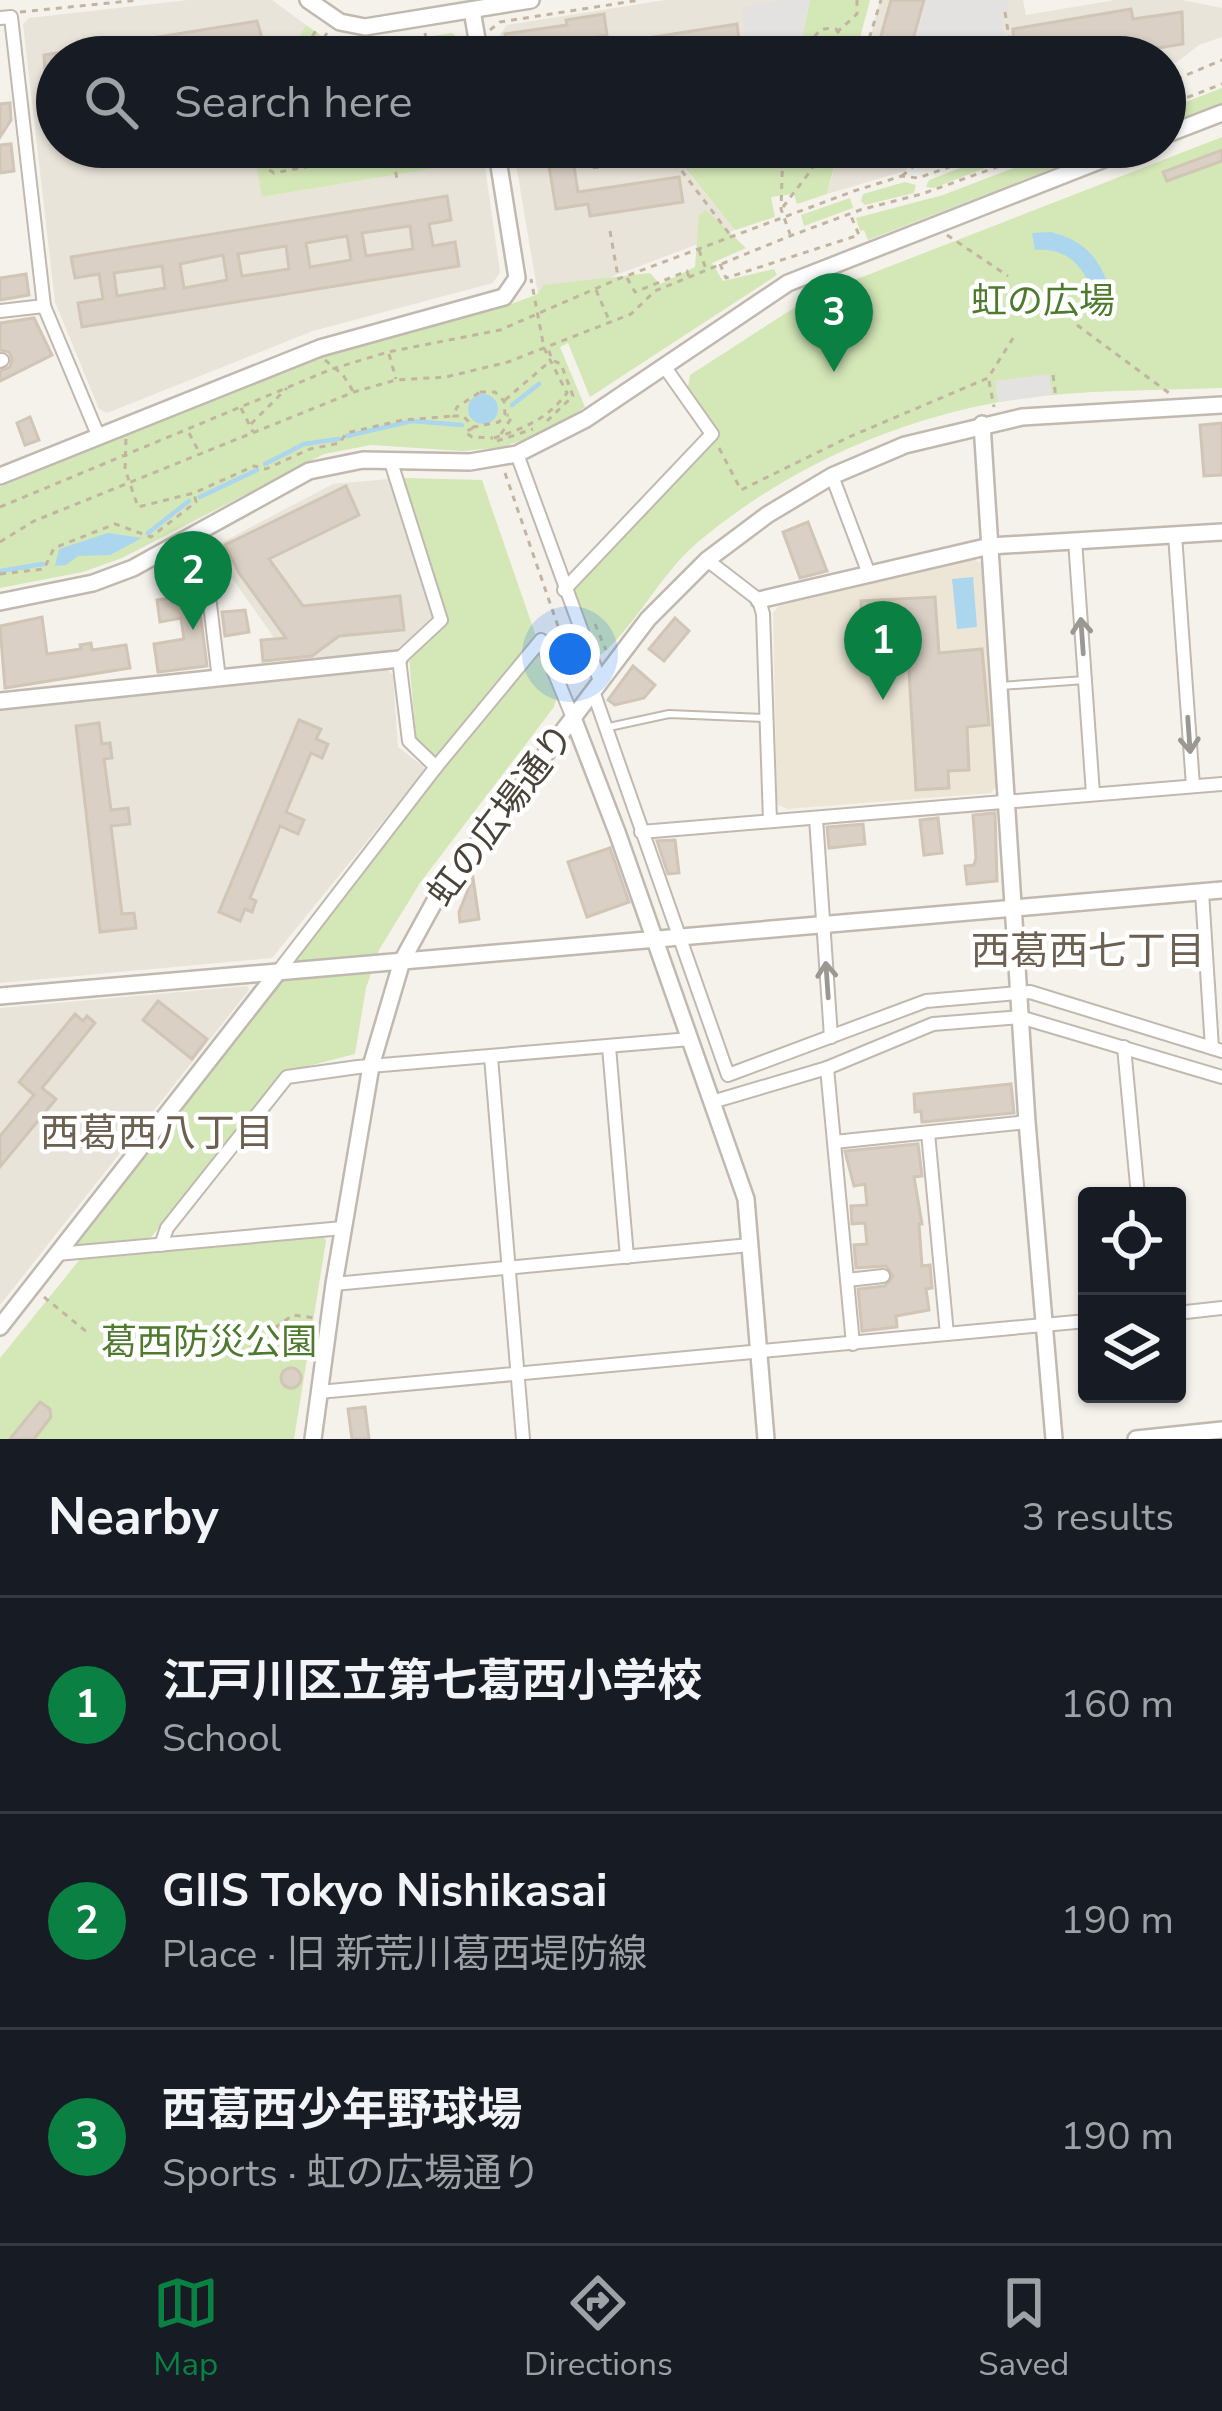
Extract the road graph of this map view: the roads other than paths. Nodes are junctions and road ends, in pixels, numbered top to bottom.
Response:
1 (308, 0) edge
2 (531, 0) edge
3 (472, 10) junction
4 (0, 18) edge
5 (481, 36) edge
6 (1222, 113) edge
7 (1186, 127) edge
8 (500, 168) edge
9 (1081, 168) edge
10 (44, 306) junction
11 (0, 310) edge
12 (664, 366) junction
13 (1222, 405) edge
14 (982, 424) junction
15 (98, 435) junction
16 (517, 454) junction
17 (389, 460) junction
18 (0, 476) edge
19 (832, 476) junction
20 (201, 530) junction
21 (1222, 532) edge
22 (1175, 535) junction
23 (1075, 540) junction
24 (990, 546) junction
25 (707, 560) junction
26 (869, 574) junction
27 (564, 590) junction
28 (759, 600) junction
29 (0, 602) edge
30 (400, 658) junction
31 (219, 679) junction
32 (1085, 680) junction
33 (593, 682) junction
34 (1000, 686) junction
35 (0, 700) edge
36 (573, 718) junction
37 (766, 718) junction
38 (604, 728) junction
39 (436, 767) junction
40 (1222, 784) edge
41 (1193, 786) junction
42 (1093, 794) junction
43 (1007, 802) junction
44 (816, 818) junction
45 (770, 821) junction
46 (641, 832) junction
47 (1222, 890) edge
48 (1202, 892) junction
49 (1015, 908) junction
50 (823, 923) junction
51 (678, 936) junction
52 (654, 938) junction
53 (402, 961) junction
54 (278, 972) junction
55 (1020, 994) junction
56 (0, 996) edge
57 (1020, 1018) junction
58 (831, 1037) junction
59 (689, 1039) junction
60 (609, 1047) junction
61 (1124, 1047) junction
62 (1217, 1050) edge
63 (491, 1057) junction
64 (371, 1066) junction
65 (827, 1068) junction
66 (1222, 1077) edge
67 (712, 1102) junction
68 (1028, 1122) junction
69 (928, 1132) junction
70 (834, 1142) junction
71 (1137, 1187) edge
72 (343, 1228) junction
73 (161, 1245) junction
74 (750, 1245) junction
75 (57, 1254) junction
76 (627, 1257) junction
77 (509, 1268) junction
78 (884, 1276) dead end
79 (847, 1280) junction
80 (334, 1284) junction
81 (1222, 1308) edge
82 (1186, 1312) edge
83 (1078, 1323) edge
84 (1044, 1325) junction
85 (0, 1327) edge
86 (947, 1334) junction
87 (853, 1344) junction
88 (759, 1352) junction
89 (518, 1373) junction
90 (319, 1392) junction
91 (1222, 1430) edge
92 (313, 1439) edge
93 (523, 1439) edge
94 (766, 1439) edge
95 (1054, 1439) edge
96 (1136, 1439) edge

1 - 3 street
2 - 3 street
3 - 5 street
4 - 10 street
6 - 7 street
8 - 15 street
9 - 12 street
10 - 11 street
10 - 15 street
12 - 16 street
12 - 27 street
13 - 14 street, 虹の広場通り
14 - 19 street, 虹の広場通り
14 - 24 street
15 - 18 street
16 - 17 street
16 - 27 street
17 - 20 street
17 - 30 street
19 - 25 street, 虹の広場通り
19 - 26 street
20 - 29 street
20 - 31 street
21 - 22 street
22 - 23 street
22 -> 41 street
23 - 24 street
32 -> 23 street
24 - 26 street
24 - 34 street
25 - 28 street
25 - 33 street, 虹の広場通り
26 - 28 street
27 - 33 street
28 - 37 street
30 - 31 street
30 - 39 street
31 - 35 street
32 - 34 lane
32 - 42 street
33 - 36 street, 虹の広場通り
33 - 38 street
34 - 43 street
36 - 39 street
36 - 52 street
36 - 53 street, 虹の広場通り
37 - 38 lane
37 - 45 street
38 - 46 street
39 - 54 street
40 - 41 street
41 - 42 street
42 - 43 street
43 - 44 street
43 - 49 street
44 - 45 street
44 - 50 street
45 - 46 street
46 - 51 street
47 - 48 street
48 - 49 street
48 - 62 street
49 - 50 street
49 - 55 street
50 - 51 street
58 -> 50 street
51 - 52 street
51 - 58 street
52 - 53 street
52 - 59 street
53 - 54 street
53 - 64 street, 虹の広場通り
54 - 56 street
54 - 75 street
55 - 57 street
55 - 58 street
55 - 62 street
57 - 61 street
57 - 65 street
57 - 68 street
59 - 60 street
59 - 67 street
60 - 63 street
60 - 76 street
61 - 66 street
61 - 71 street
63 - 64 street
63 - 77 street
64 - 72 street, 虹の広場通り
64 - 73 street
65 - 67 street
65 - 70 street
67 - 74 street
68 - 69 street
68 - 84 street
69 - 70 street
69 - 86 street
70 - 79 street
72 - 73 street
72 - 80 street, 虹の広場通り
73 - 75 street
74 - 76 street
74 - 88 street
75 - 85 street
76 - 77 street
77 - 80 street
77 - 89 street
78 - 79 street
79 - 87 street
80 - 90 street, 虹の広場通り
81 - 82 street
83 - 84 street
84 - 86 street
84 - 95 street
86 - 87 street
87 - 88 street
88 - 89 street
88 - 94 street
89 - 90 street
89 - 93 street
90 - 92 street, 虹の広場通り
91 - 96 street

